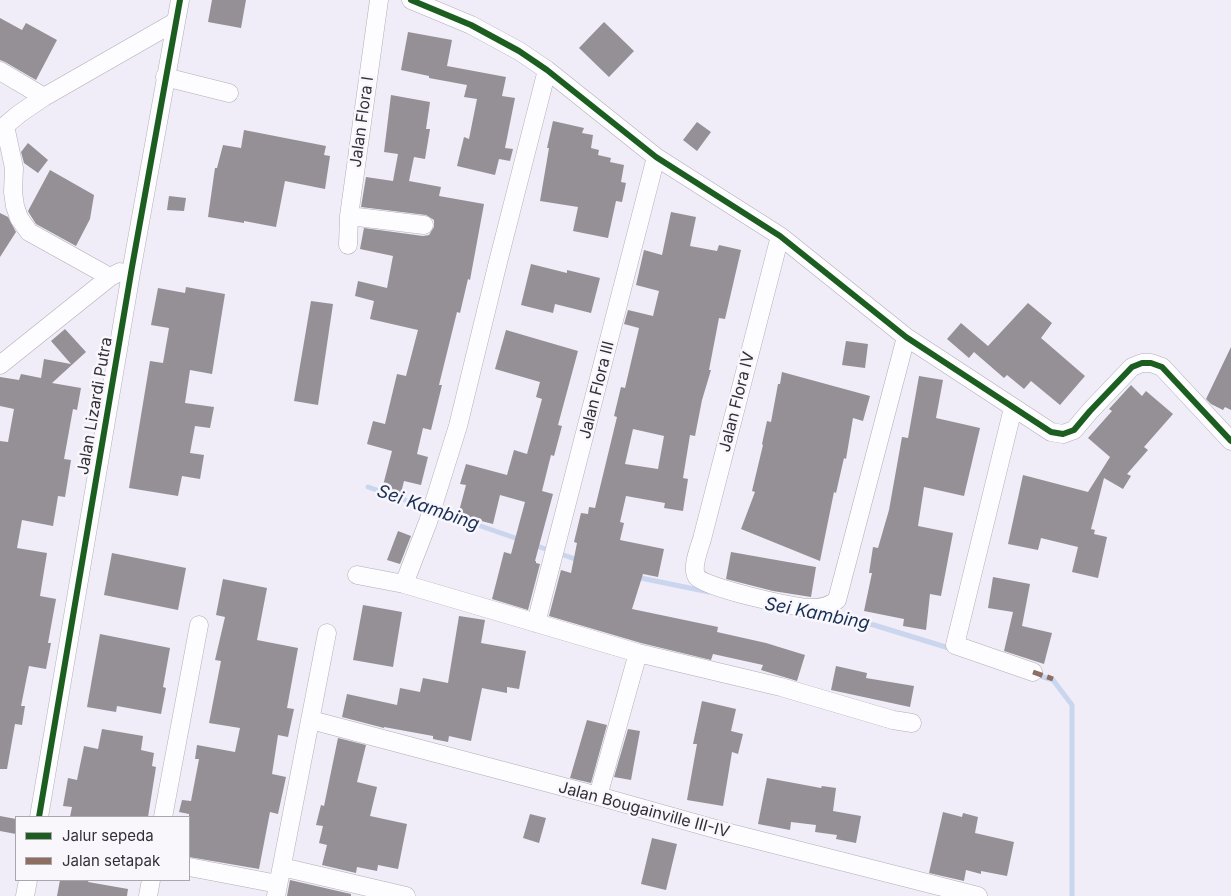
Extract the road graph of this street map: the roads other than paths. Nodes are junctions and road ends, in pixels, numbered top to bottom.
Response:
1 (180, 0) edge
2 (379, 0) edge
3 (411, 0) edge
4 (175, 22) junction
5 (547, 70) junction
6 (0, 71) edge
7 (165, 77) junction
8 (229, 93) dead end
9 (40, 100) junction
10 (3, 128) edge
11 (656, 157) junction
12 (349, 216) junction
13 (424, 225) dead end
14 (780, 236) junction
15 (348, 245) dead end
16 (132, 267) junction
17 (110, 277) junction
18 (906, 337) junction
19 (0, 365) edge
20 (1013, 408) junction
21 (1231, 441) edge
22 (357, 574) dead end
23 (404, 584) junction
24 (536, 623) junction
25 (199, 626) dead end
26 (327, 633) dead end
27 (638, 653) junction
28 (1033, 672) dead end
29 (311, 720) junction
30 (912, 723) dead end
31 (598, 796) junction
32 (39, 816) edge
33 (163, 816) edge
34 (190, 867) edge
35 (28, 881) edge
36 (152, 881) edge
37 (279, 883) edge
38 (25, 896) edge
39 (148, 896) edge
40 (406, 896) edge
41 (978, 896) edge

1 - 4 street, Jalan Lizardi Putra
2 - 12 street, Jalan Flora I
3 - 5 street
4 - 7 street, Jalan Lizardi Putra
4 - 9 street
5 - 11 street
5 - 23 street
6 - 9 street
7 - 8 street
7 - 16 street, Jalan Lizardi Putra
9 - 10 street
10 - 17 street
11 - 14 street
11 - 24 street, Jalan Flora III
12 - 13 street
12 - 15 street, Jalan Flora I
14 - 18 street
14 - 18 street, Jalan Flora IV
16 - 17 street
16 - 32 street, Jalan Lizardi Putra
17 - 19 street
18 - 20 street
20 - 21 street
20 - 28 street
22 - 23 street
23 - 24 street
24 - 27 street
25 - 33 street
26 - 29 street
27 - 30 street
27 - 31 street
29 - 31 street, Jalan Bougainville III-IV
29 - 37 street
31 - 41 street, Jalan Bougainville III-IV
34 - 37 street
35 - 38 street
36 - 39 street
37 - 40 street

